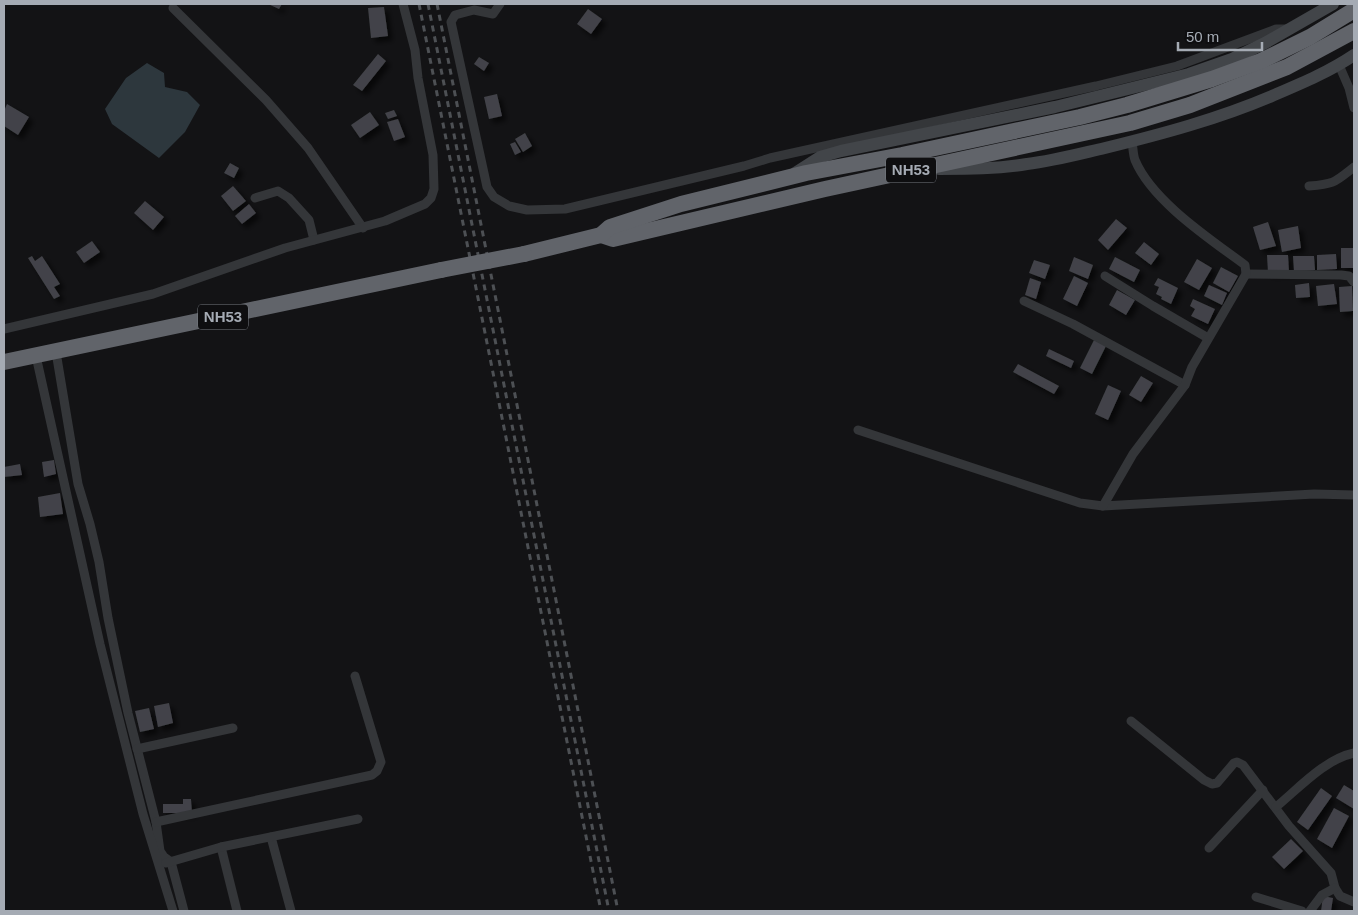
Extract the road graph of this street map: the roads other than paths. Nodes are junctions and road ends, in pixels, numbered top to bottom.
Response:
1 (403, 4) edge
2 (500, 4) edge
3 (1333, 4) edge
4 (173, 8) dead end
5 (1354, 10) edge
6 (1290, 29) junction
7 (1354, 31) edge
8 (1354, 55) edge
9 (1339, 65) junction
10 (1216, 86) junction
11 (1354, 108) edge
12 (1132, 141) junction
13 (1354, 167) edge
14 (915, 170) junction
15 (787, 178) junction
16 (1309, 186) dead end
17 (255, 198) dead end
18 (363, 228) junction
19 (601, 236) junction
20 (314, 240) junction
21 (1246, 274) junction
22 (1105, 276) dead end
23 (1354, 281) edge
24 (1024, 301) dead end
25 (4, 329) edge
26 (1208, 338) junction
27 (56, 352) junction
28 (36, 356) junction
29 (4, 362) edge
30 (1184, 385) junction
31 (858, 430) dead end
32 (1354, 495) edge
33 (1103, 506) junction
34 (354, 676) dead end
35 (1131, 722) dead end
36 (233, 728) dead end
37 (137, 749) junction
38 (1354, 753) edge
39 (1263, 790) junction
40 (1276, 807) junction
41 (358, 819) dead end
42 (156, 822) junction
43 (271, 837) junction
44 (221, 847) junction
45 (1209, 848) dead end
46 (171, 862) junction
47 (159, 865) junction
48 (1335, 888) junction
49 (1256, 897) dead end
50 (1354, 902) edge
51 (173, 911) edge
52 (184, 911) edge
53 (237, 911) edge
54 (291, 911) edge
55 (1302, 911) edge
56 (1310, 911) edge

1 - 18 street
2 - 6 street
3 - 6 main road
4 - 18 street
5 - 10 highway, NH53
6 - 15 main road
7 - 10 highway, NH53
8 - 9 main road
9 - 11 street
9 - 12 main road
10 - 14 highway, NH53
10 - 15 highway, NH53
12 - 14 main road
12 - 21 street
13 - 16 street
14 - 19 highway, NH53
15 - 19 highway, NH53
17 - 20 street
18 - 20 street
19 - 27 highway, NH53, bridge
20 - 25 street
21 - 23 street
21 - 26 street
22 - 26 street
24 - 30 street
26 - 30 street
27 - 28 highway, NH53
27 - 37 street
28 - 29 highway, NH53
28 - 47 street
30 - 33 street
31 - 33 street
32 - 33 street
34 - 42 street
35 - 39 street
36 - 37 street
37 - 42 street
38 - 40 street
39 - 40 street
39 - 45 street
40 - 48 street
41 - 43 street
42 - 46 street
43 - 44 street
43 - 54 street
44 - 46 street
44 - 53 street
46 - 47 street
46 - 52 street
47 - 51 street
48 - 50 street
48 - 56 street
49 - 55 street

